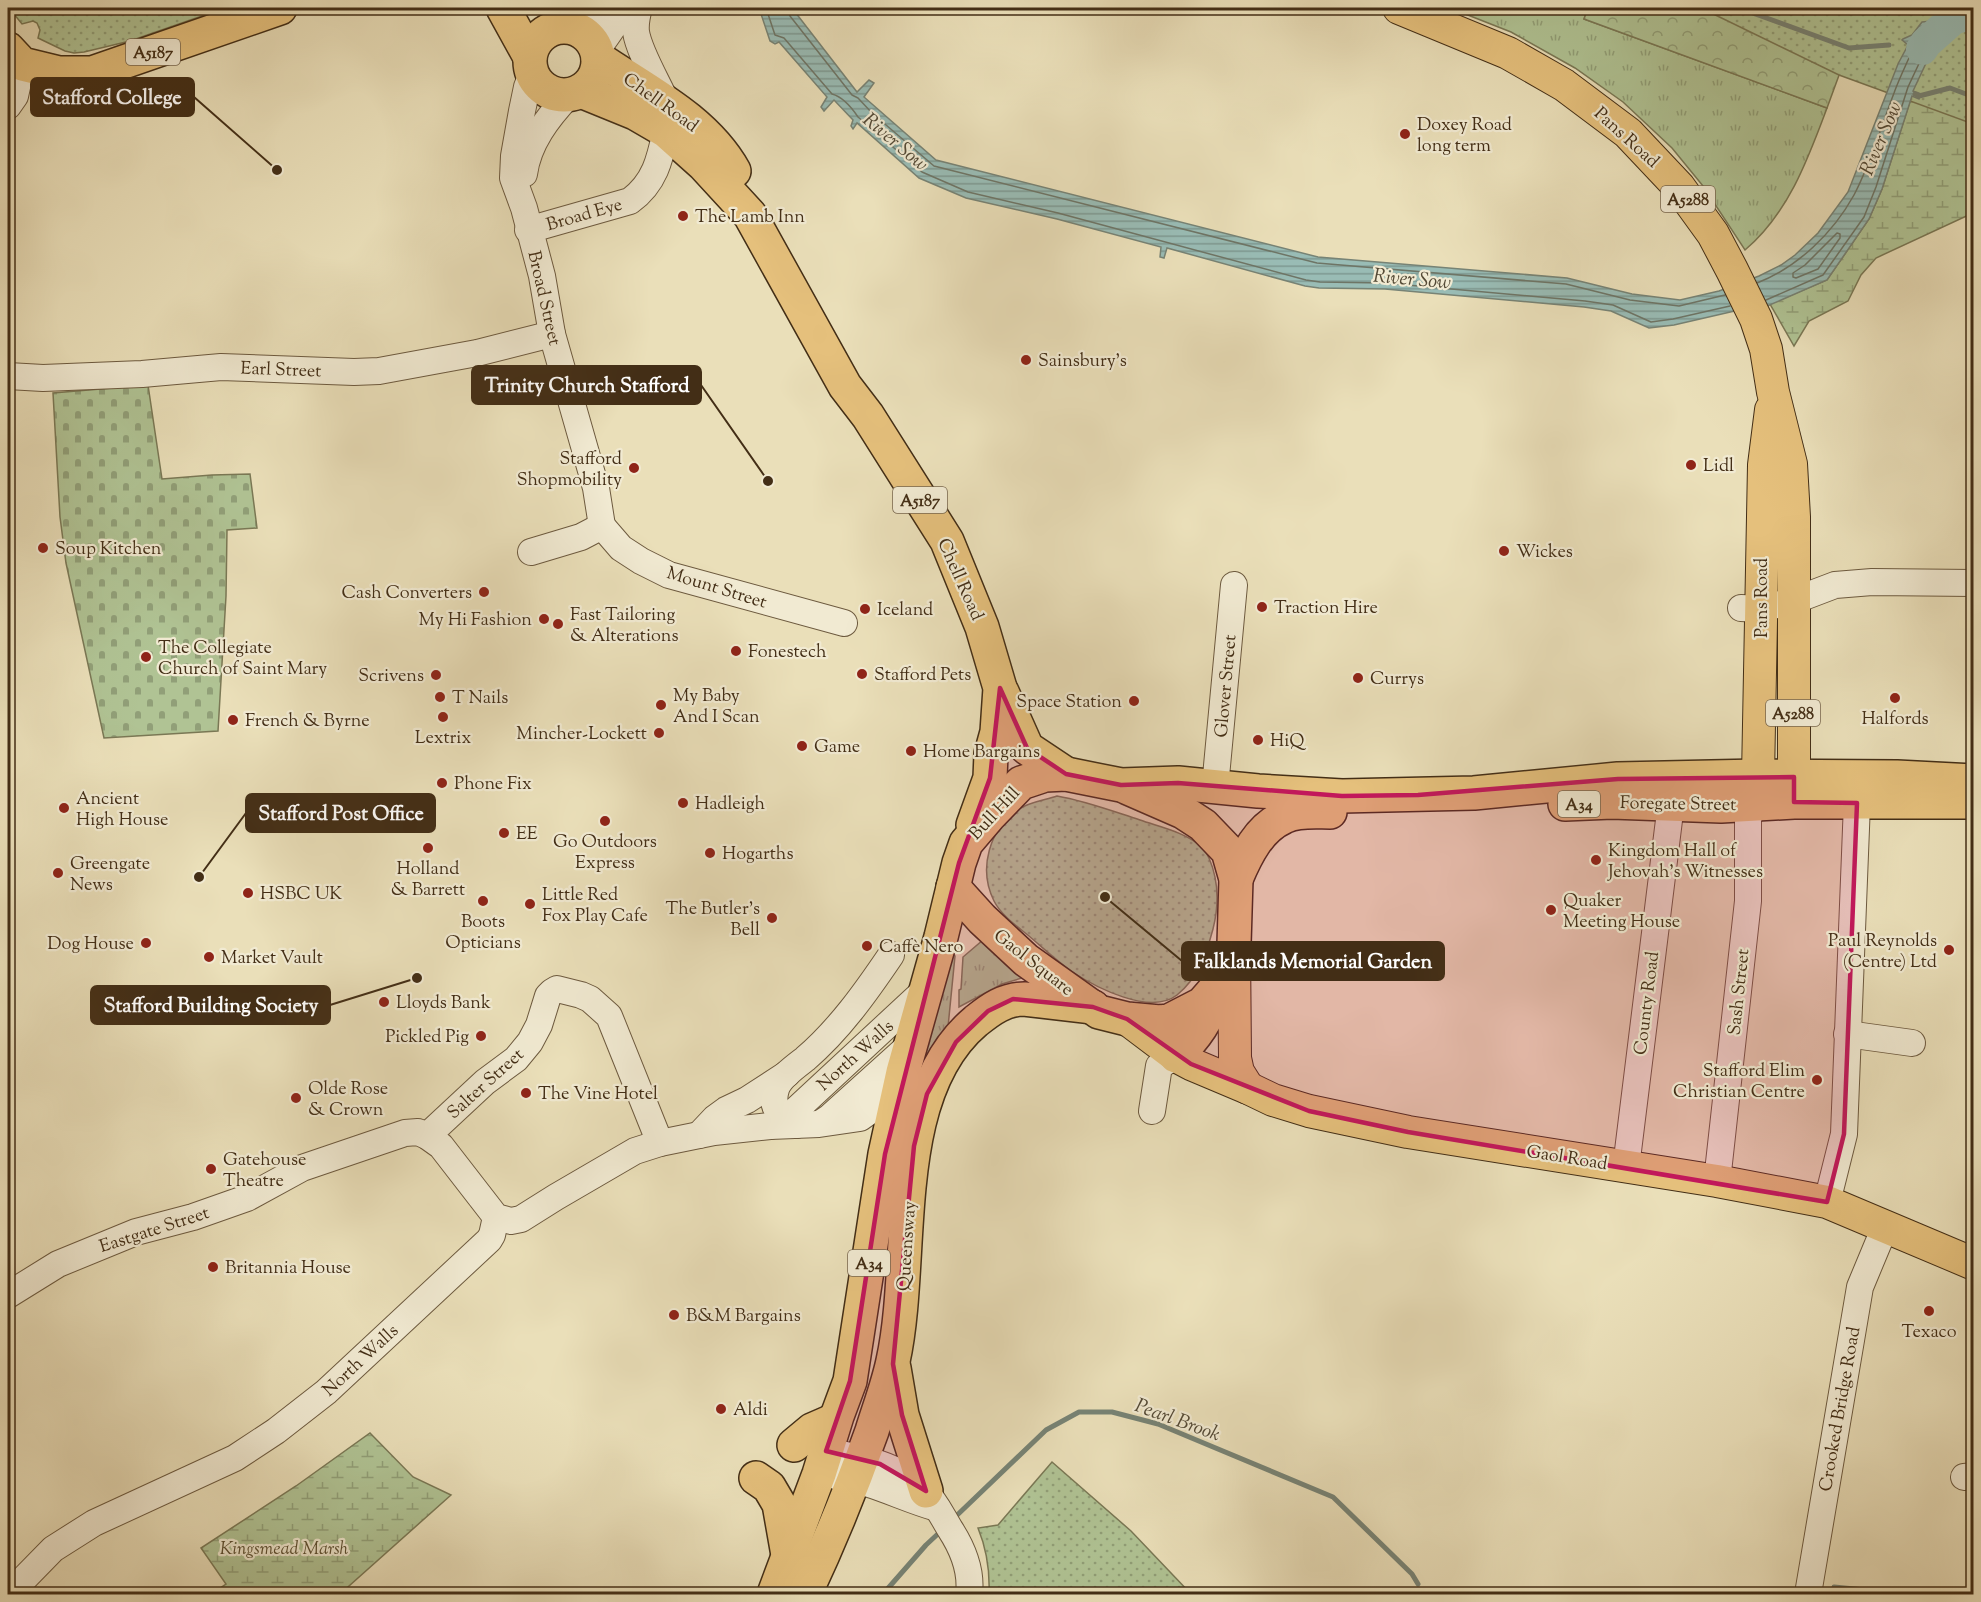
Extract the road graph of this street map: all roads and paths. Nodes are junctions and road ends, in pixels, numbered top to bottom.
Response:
1 (280, 8) edge
2 (503, 8) edge
3 (525, 8) edge
4 (602, 8) edge
5 (630, 8) edge
6 (639, 8) edge
7 (1399, 8) edge
8 (558, 27) junction
9 (598, 54) junction
10 (15, 56) edge
11 (531, 66) junction
12 (575, 93) junction
13 (8, 106) edge
14 (667, 117) junction
15 (526, 219) junction
16 (552, 334) junction
17 (8, 376) edge
18 (1773, 392) junction
19 (602, 526) junction
20 (531, 552) dead end
21 (1974, 583) edge
22 (1234, 585) dead end
23 (1793, 601) junction
24 (1751, 608) junction
25 (844, 623) dead end
26 (1000, 688) junction
27 (1066, 774) junction
28 (1974, 780) edge
29 (1121, 785) junction
30 (1215, 787) junction
31 (1794, 789) junction
32 (1755, 790) junction
33 (1974, 802) edge
34 (1671, 804) junction
35 (1857, 804) junction
36 (966, 843) junction
37 (1236, 879) junction
38 (953, 887) junction
39 (1234, 944) junction
40 (891, 955) dead end
41 (1219, 986) junction
42 (925, 990) junction
43 (1093, 1007) junction
44 (1127, 1019) junction
45 (1847, 1034) junction
46 (1912, 1043) dead end
47 (1176, 1056) junction
48 (907, 1058) junction
49 (788, 1074) junction
50 (1248, 1088) junction
51 (1152, 1111) dead end
52 (792, 1124) junction
53 (699, 1135) junction
54 (427, 1136) junction
55 (660, 1143) junction
56 (1626, 1167) junction
57 (1717, 1181) junction
58 (1827, 1202) junction
59 (496, 1217) junction
60 (1885, 1227) junction
61 (1974, 1264) edge
62 (8, 1295) edge
63 (893, 1364) junction
64 (835, 1420) junction
65 (794, 1445) dead end
66 (822, 1463) junction
67 (858, 1468) junction
68 (756, 1478) dead end
69 (932, 1500) junction
70 (788, 1557) junction
71 (9, 1594) edge
72 (774, 1594) edge
73 (804, 1594) edge
74 (969, 1594) edge
75 (1808, 1594) edge

1 - 10 highway, A5187
2 - 11 highway
3 - 8 highway
4 - 8 street
5 - 9 street
6 - 14 street
7 - 18 main road, Pans Road / A5288
8 - 9 highway
8 - 11 highway
9 - 12 highway
9 - 14 highway, Chell Road / A5187
10 - 13 street
11 - 12 highway
11 - 15 street, Broad Street
12 - 14 highway, Chell Road / A5187
12 - 15 street, Broad Street
14 - 15 street, Broad Eye
14 - 26 highway, Chell Road / A5187
15 - 16 street, Broad Street
16 - 17 street, Earl Street
16 - 19 street, Broad Street
18 - 23 main road, Pans Road / A5288
18 - 24 main road, Pans Road / A5288
19 - 20 street
19 - 25 street, Mount Street
21 - 23 street
22 - 30 street, Glover Street
23 - 24 street
23 - 31 main road, Pans Road / A5288
24 - 32 main road, Pans Road / A5288
26 - 27 highway, A5187
26 - 36 highway, Chell Road / A5187
27 - 29 highway
27 - 36 highway, Bull Hill
28 - 31 highway, Foregate Street / A34
29 - 30 highway, A34
29 - 37 highway
30 - 32 highway, Foregate Street / A34
31 - 32 highway, Foregate Street / A34
31 - 35 highway, Foregate Street / A34
32 - 34 highway, Foregate Street / A34
32 - 57 street, Sash Street
33 - 35 highway, Foregate Street / A34
34 - 37 highway, Foregate Street / A34
34 - 56 street, County Road
35 - 45 street
36 - 38 highway, Bull Hill
37 - 39 highway
38 - 42 highway, Queensway / A34
38 - 43 highway, Gaol Square
39 - 41 highway
39 - 50 main road
40 - 49 street, North Walls
41 - 44 highway, Gaol Square
41 - 47 highway
42 - 48 highway, Queensway / A34
42 - 52 street, North Walls
43 - 44 highway, Gaol Square
43 - 63 highway, Queensway / A34
44 - 47 main road, Gaol Road
45 - 46 street
45 - 58 street
47 - 50 main road, Gaol Road
47 - 51 street
48 - 52 street
48 - 64 highway, Queensway / A34
49 - 52 street, North Walls
49 - 53 street, North Walls
50 - 56 main road, Gaol Road
52 - 53 street
53 - 55 street
54 - 55 street, Salter Street
54 - 59 street
54 - 62 street, Eastgate Street
55 - 59 street
56 - 57 main road, Gaol Road
57 - 58 main road, Gaol Road
58 - 60 main road, Gaol Road
59 - 71 street, North Walls
60 - 61 main road, Gaol Road
60 - 75 street, Crooked Bridge Road
63 - 67 highway, Queensway / A34
63 - 69 highway
64 - 65 highway
64 - 66 highway, Queensway / A34
66 - 67 street
66 - 70 highway, Queensway / A34
67 - 69 street
67 - 73 highway, Queensway / A34
68 - 70 highway
69 - 74 street
70 - 72 highway, Queensway / A34

